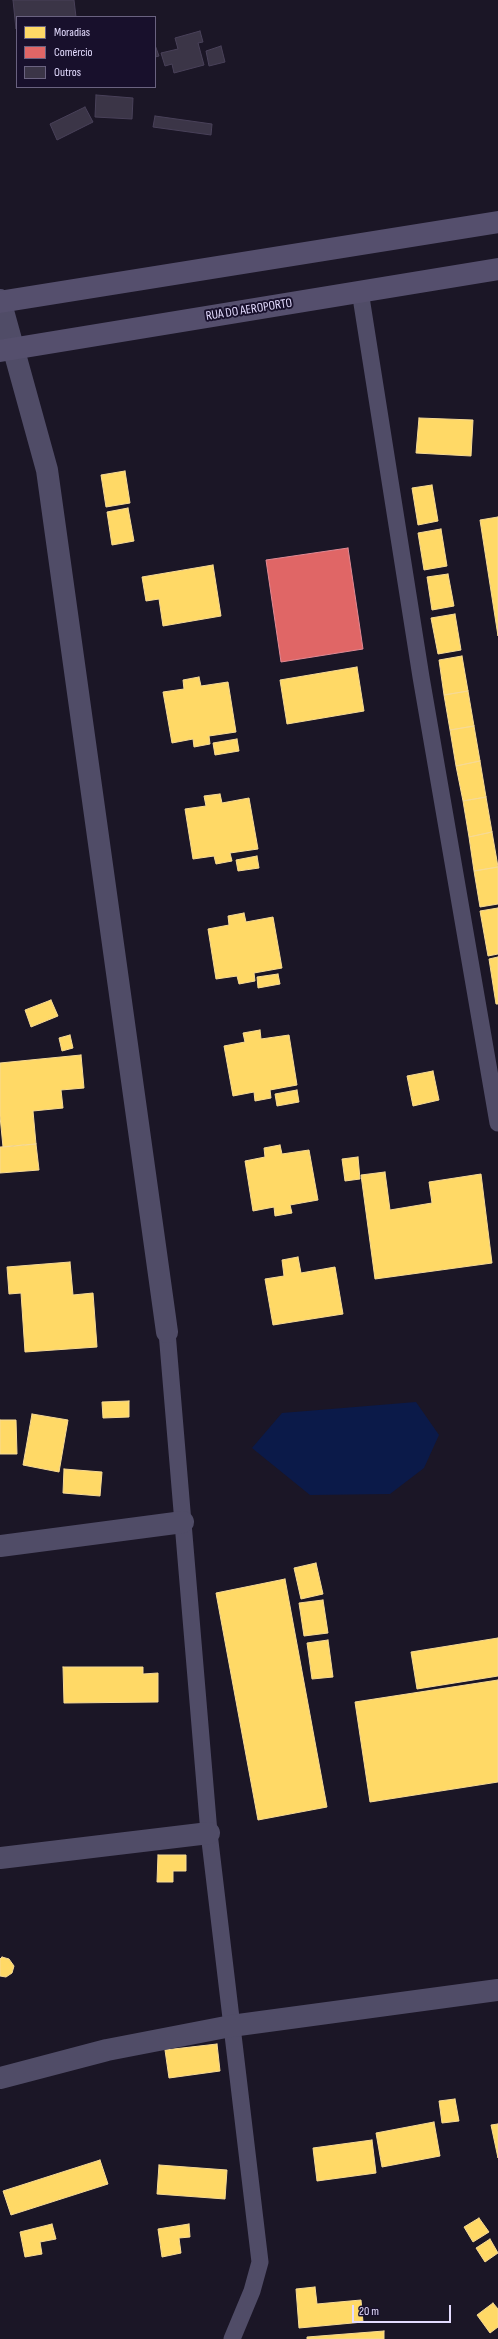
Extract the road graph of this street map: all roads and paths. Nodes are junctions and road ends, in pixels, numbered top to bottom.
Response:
1 (498, 222) edge
2 (498, 269) edge
3 (360, 291) junction
4 (0, 302) edge
5 (7, 349) edge
6 (498, 1122) edge
7 (167, 1332) joint
8 (183, 1522) junction
9 (0, 1546) edge
10 (209, 1833) junction
11 (0, 1858) edge
12 (498, 1990) edge
13 (231, 2026) junction
14 (0, 2078) edge
15 (232, 2339) edge

1 - 4 main road
2 - 3 main road, RUA DO AEROPORTO
3 - 5 main road, RUA DO AEROPORTO
3 - 6 lane
4 - 5 street
5 - 7 street
7 - 8 lane
8 - 9 street
8 - 10 lane
10 - 11 street
10 - 13 lane
12 - 13 street
13 - 14 street
13 - 15 lane

